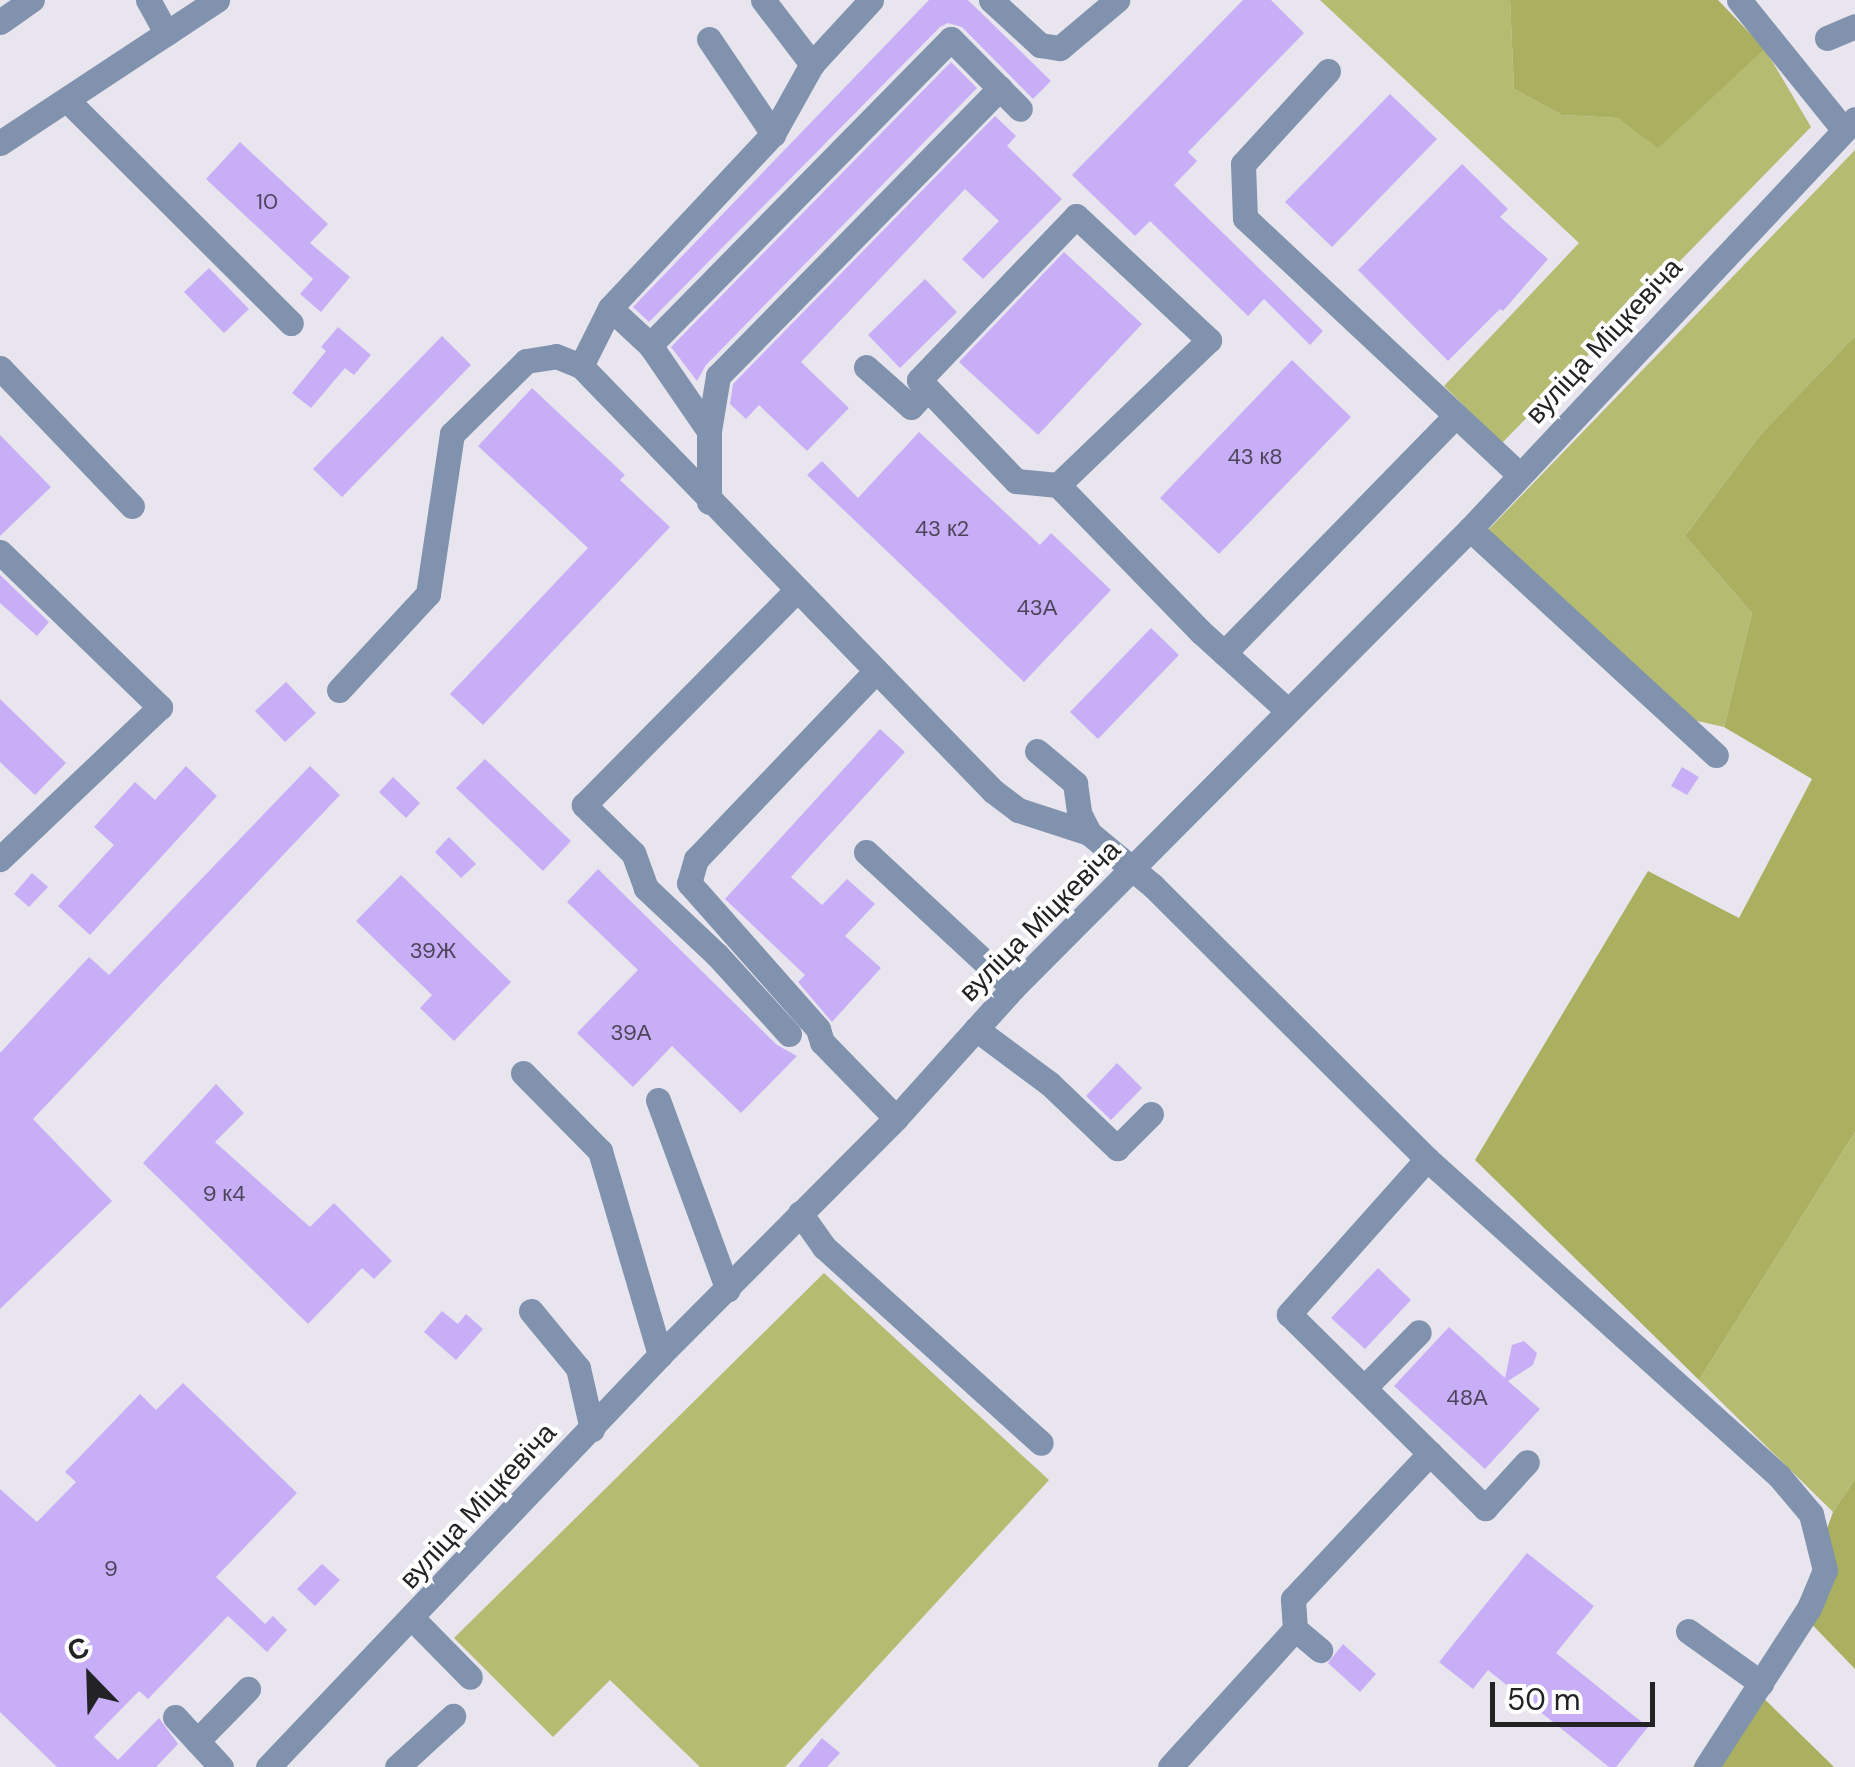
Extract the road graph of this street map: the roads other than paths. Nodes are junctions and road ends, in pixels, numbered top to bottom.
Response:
1 (32, 0) edge
2 (148, 0) edge
3 (217, 0) edge
4 (762, 0) edge
5 (870, 0) edge
6 (991, 0) edge
7 (1118, 0) edge
8 (1739, 0) edge
9 (1090, 8) edge
10 (0, 22) edge
11 (1855, 26) edge
12 (166, 33) junction
13 (1827, 38) dead end
14 (709, 39) dead end
15 (812, 64) junction
16 (1328, 70) dead end
17 (1000, 88) junction
18 (66, 100) junction
19 (1020, 109) dead end
20 (1849, 124) edge
21 (772, 134) junction
22 (0, 142) edge
23 (610, 308) junction
24 (291, 323) dead end
25 (650, 345) junction
26 (581, 366) junction
27 (866, 367) dead end
28 (0, 368) edge
29 (927, 388) junction
30 (1456, 414) junction
31 (710, 431) junction
32 (1520, 475) junction
33 (1058, 485) junction
34 (709, 502) junction
35 (132, 506) dead end
36 (1470, 528) junction
37 (0, 552) edge
38 (797, 590) junction
39 (1224, 653) junction
40 (875, 672) junction
41 (339, 690) dead end
42 (1287, 710) junction
43 (1037, 751) dead end
44 (1716, 755) dead end
45 (1088, 832) junction
46 (866, 852) dead end
47 (0, 859) edge
48 (1134, 869) junction
49 (1013, 988) junction
50 (976, 1029) junction
51 (789, 1034) dead end
52 (523, 1072) dead end
53 (658, 1100) dead end
54 (1150, 1114) dead end
55 (896, 1118) junction
56 (1427, 1160) junction
57 (800, 1213) junction
58 (728, 1290) junction
59 (531, 1311) dead end
60 (1418, 1332) dead end
61 (660, 1355) junction
62 (1364, 1388) junction
63 (592, 1430) junction
64 (1041, 1444) dead end
65 (1430, 1453) junction
66 (1527, 1462) dead end
67 (412, 1618) junction
68 (1295, 1630) junction
69 (1688, 1631) dead end
70 (1320, 1650) dead end
71 (470, 1676) dead end
72 (1760, 1683) junction
73 (248, 1689) dead end
74 (452, 1716) dead end
75 (175, 1717) dead end
76 (197, 1741) junction
77 (221, 1767) edge
78 (268, 1767) edge
79 (397, 1767) edge
80 (1170, 1767) edge
81 (1706, 1767) edge

1 - 10 street
2 - 12 street
3 - 12 street
4 - 15 street
5 - 15 street
6 - 9 street
7 - 9 street
8 - 20 street
11 - 13 street
12 - 18 street
14 - 21 street
15 - 21 street
16 - 30 street
17 - 19 street
17 - 25 street
17 - 31 street
18 - 22 street
18 - 24 street
20 - 32 street, вуліца Міцкевіча
21 - 23 street
23 - 25 street
23 - 26 street
25 - 31 street
26 - 34 street
26 - 41 street
27 - 29 street
28 - 35 street
29 - 33 street
29 - 33 street
30 - 32 street
30 - 39 street
31 - 34 street
32 - 36 street, вуліца Міцкевіча
33 - 39 street
34 - 38 street
36 - 42 street, вуліца Міцкевіча
36 - 44 street
37 - 47 street
38 - 40 street
38 - 51 street
39 - 42 street
40 - 45 street
40 - 55 street
42 - 48 street, вуліца Міцкевіча
43 - 45 street
45 - 48 street
46 - 49 street
48 - 49 street, вуліца Міцкевіча
48 - 56 street
49 - 50 street, вуліца Міцкевіча
50 - 54 street
50 - 55 street, вуліца Міцкевіча
52 - 61 street
53 - 58 street
55 - 57 street, вуліца Міцкевіча
56 - 62 street
56 - 72 street
57 - 58 street, вуліца Міцкевіча
57 - 64 street
58 - 61 street, вуліца Міцкевіча
59 - 63 street
60 - 62 street
61 - 63 street, вуліца Міцкевіча
62 - 65 street
63 - 67 street, вуліца Міцкевіча
65 - 66 street
65 - 68 street
67 - 71 street
67 - 78 street, вуліца Міцкевіча
68 - 70 street
68 - 80 street
69 - 72 street
72 - 81 street
73 - 76 street
74 - 79 street
75 - 76 street
76 - 77 street

